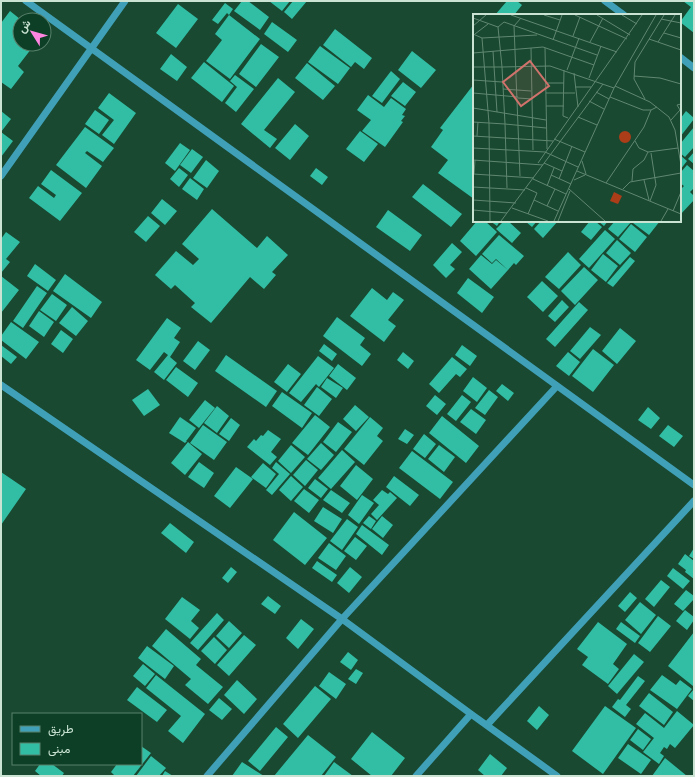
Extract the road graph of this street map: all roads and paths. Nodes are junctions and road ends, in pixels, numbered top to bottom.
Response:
1 (26, 1) edge
2 (125, 1) edge
3 (605, 1) edge
4 (623, 14) edge
5 (92, 49) junction
6 (681, 58) edge
7 (694, 68) edge
8 (1, 176) edge
9 (1, 385) edge
10 (557, 386) junction
11 (694, 485) edge
12 (694, 501) edge
13 (342, 619) junction
14 (471, 714) junction
15 (487, 725) junction
16 (207, 776) edge
17 (416, 776) edge
18 (557, 776) edge

1 - 5 street
2 - 5 street
3 - 4 street
5 - 8 street
5 - 10 street
6 - 7 street
9 - 13 street
10 - 11 street
10 - 13 street
12 - 15 street
13 - 14 street
13 - 16 street
14 - 15 street
14 - 17 street
15 - 18 street

